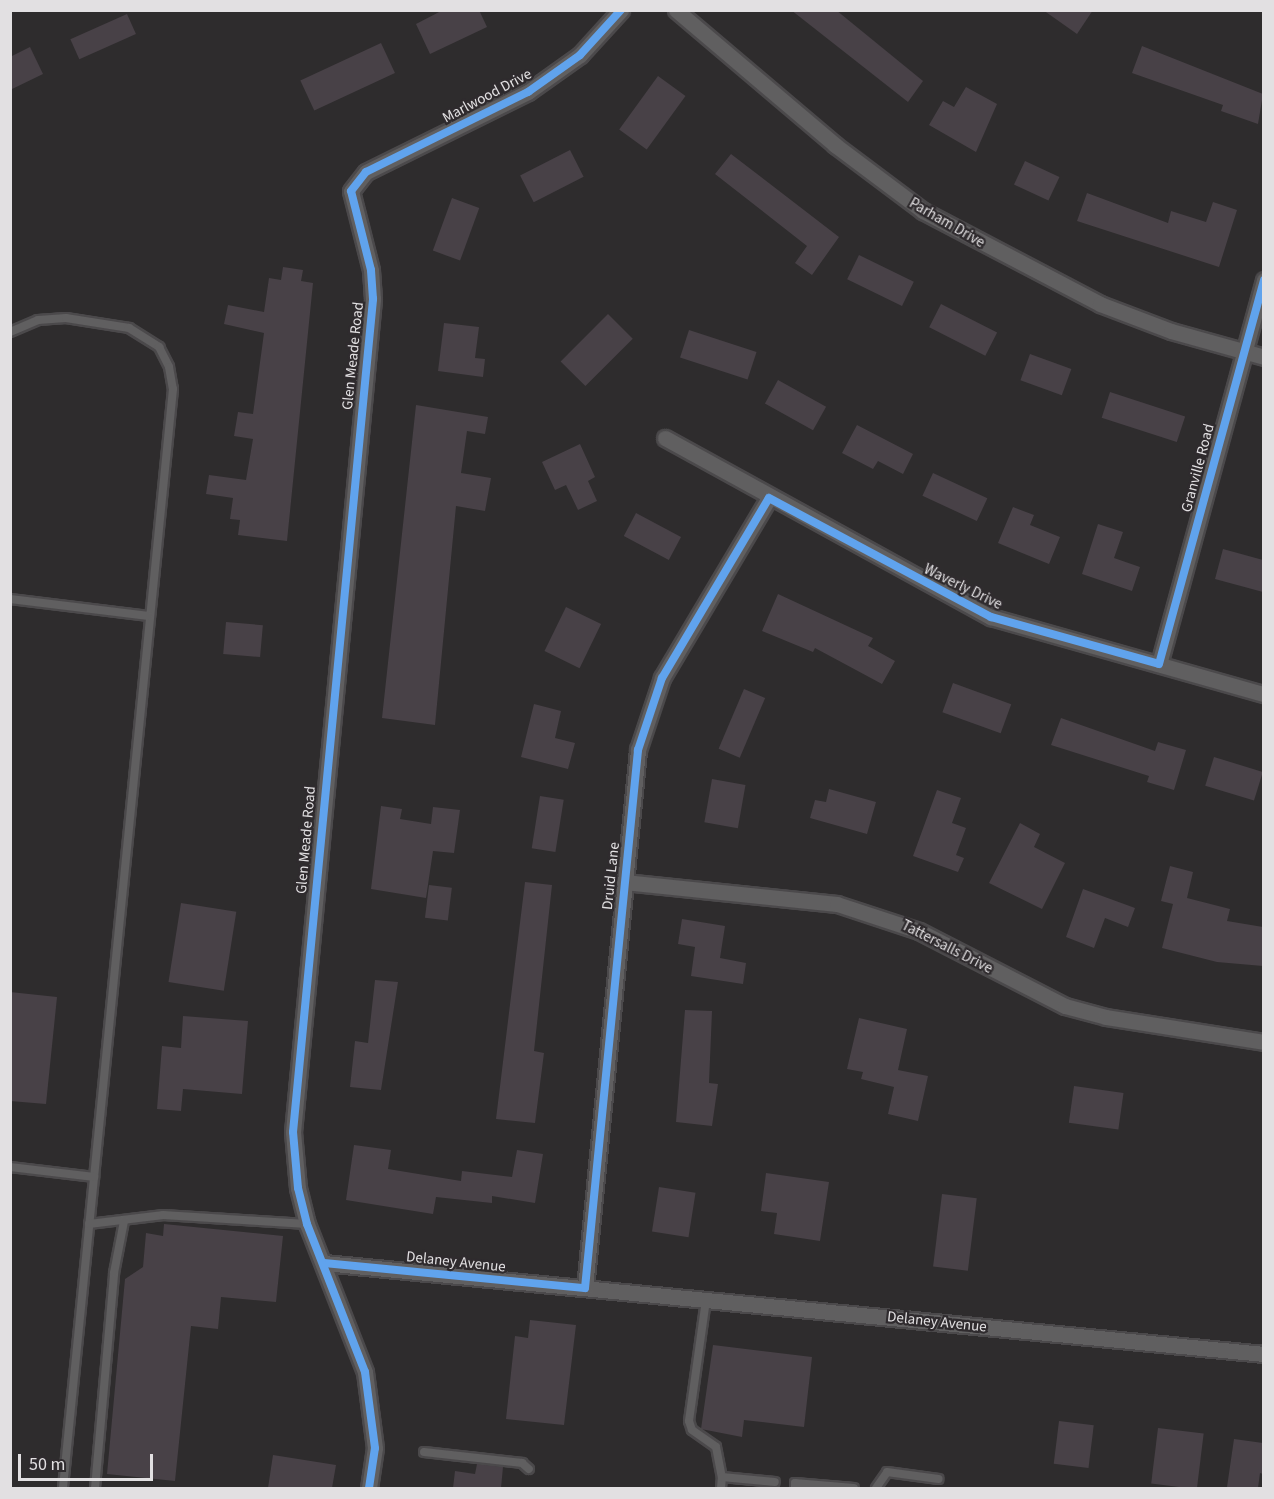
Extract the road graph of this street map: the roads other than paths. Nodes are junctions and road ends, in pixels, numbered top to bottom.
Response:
1 (621, 10) edge
2 (676, 10) edge
3 (352, 186) joint
4 (1263, 280) edge
5 (10, 332) edge
6 (1243, 351) junction
7 (1263, 357) edge
8 (665, 438) dead end
9 (769, 498) junction
10 (10, 599) edge
11 (149, 616) junction
12 (1159, 664) junction
13 (1263, 694) edge
14 (624, 882) junction
15 (1263, 1042) edge
16 (10, 1167) edge
17 (94, 1177) junction
18 (124, 1221) junction
19 (89, 1224) junction
20 (308, 1224) junction
21 (324, 1263) junction
22 (585, 1288) junction
23 (706, 1300) junction
24 (1263, 1354) edge
25 (424, 1452) dead end
26 (529, 1469) dead end
27 (722, 1477) junction
28 (939, 1479) dead end
29 (775, 1482) dead end
30 (63, 1488) edge
31 (95, 1488) edge
32 (369, 1488) edge
33 (721, 1488) edge
34 (795, 1488) edge
35 (854, 1488) edge
36 (876, 1488) edge

1 - 3 street, Marlwood Drive
2 - 6 street, Parham Drive
3 - 20 street, Glen Meade Road
4 - 6 street, Granville Road
5 - 11 lane
6 - 7 street, Parham Drive
6 - 12 street, Granville Road
8 - 9 street, Waverly Drive
9 - 12 street, Waverly Drive
9 - 14 street, Druid Lane
10 - 11 lane
11 - 17 lane
12 - 13 street, Waverly Drive
14 - 15 street, Tattersalls Drive
14 - 22 street, Druid Lane
16 - 17 lane
17 - 19 lane
18 - 19 lane
18 - 20 lane
18 - 31 lane
19 - 30 lane
20 - 21 street, Glen Meade Road
21 - 22 street, Delaney Avenue
21 - 32 street, Glen Meade Road
22 - 23 street, Delaney Avenue
23 - 24 street, Delaney Avenue
23 - 27 lane
25 - 26 lane
27 - 29 lane
27 - 33 lane
28 - 36 lane
34 - 35 lane

